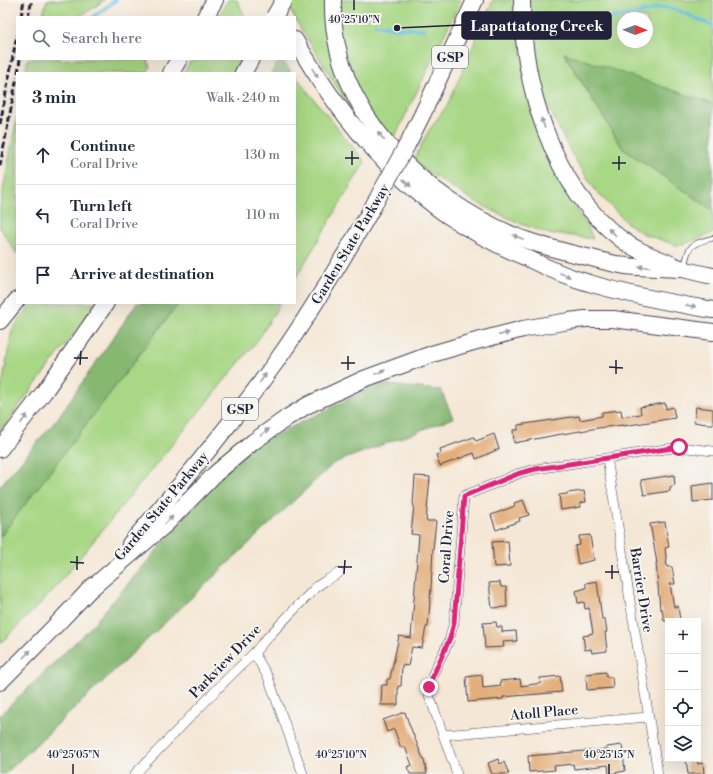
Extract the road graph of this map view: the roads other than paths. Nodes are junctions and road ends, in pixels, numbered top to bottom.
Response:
1 (215, 0) edge
2 (274, 0) edge
3 (284, 0) edge
4 (334, 0) edge
5 (475, 0) edge
6 (522, 0) edge
7 (206, 16) edge
8 (275, 16) edge
9 (282, 16) edge
10 (296, 42) edge
11 (178, 60) edge
12 (250, 60) edge
13 (172, 72) edge
14 (244, 72) edge
15 (713, 238) edge
16 (683, 269) junction
17 (713, 276) edge
18 (16, 301) edge
19 (105, 304) edge
20 (713, 310) edge
21 (0, 321) edge
22 (713, 332) edge
23 (0, 449) edge
24 (713, 451) edge
25 (607, 458) junction
26 (339, 573) dead end
27 (87, 592) junction
28 (254, 653) junction
29 (0, 682) edge
30 (648, 717) junction
31 (443, 735) junction
32 (135, 774) edge
33 (303, 774) edge
34 (458, 774) edge
35 (658, 774) edge

1 - 7 highway
2 - 9 highway
3 - 8 highway, bridge
16 -> 4 highway
27 -> 5 highway, Garden State Parkway / GSP, bridge
16 -> 6 highway
10 -> 20 highway
11 - 13 highway
12 - 14 highway
15 - 16 lane
16 - 17 highway
18 - 21 highway
23 -> 19 highway
27 -> 22 highway
24 - 25 street, Coral Drive
25 - 30 street, Barrier Drive
25 - 31 street, Coral Drive
26 - 28 street, Parkview Drive
29 -> 27 highway, Garden State Parkway / GSP
28 - 32 street, Parkview Drive
28 - 33 street
30 - 31 street, Atoll Place
30 - 35 street, Barrier Drive
31 - 34 street, Coral Drive

